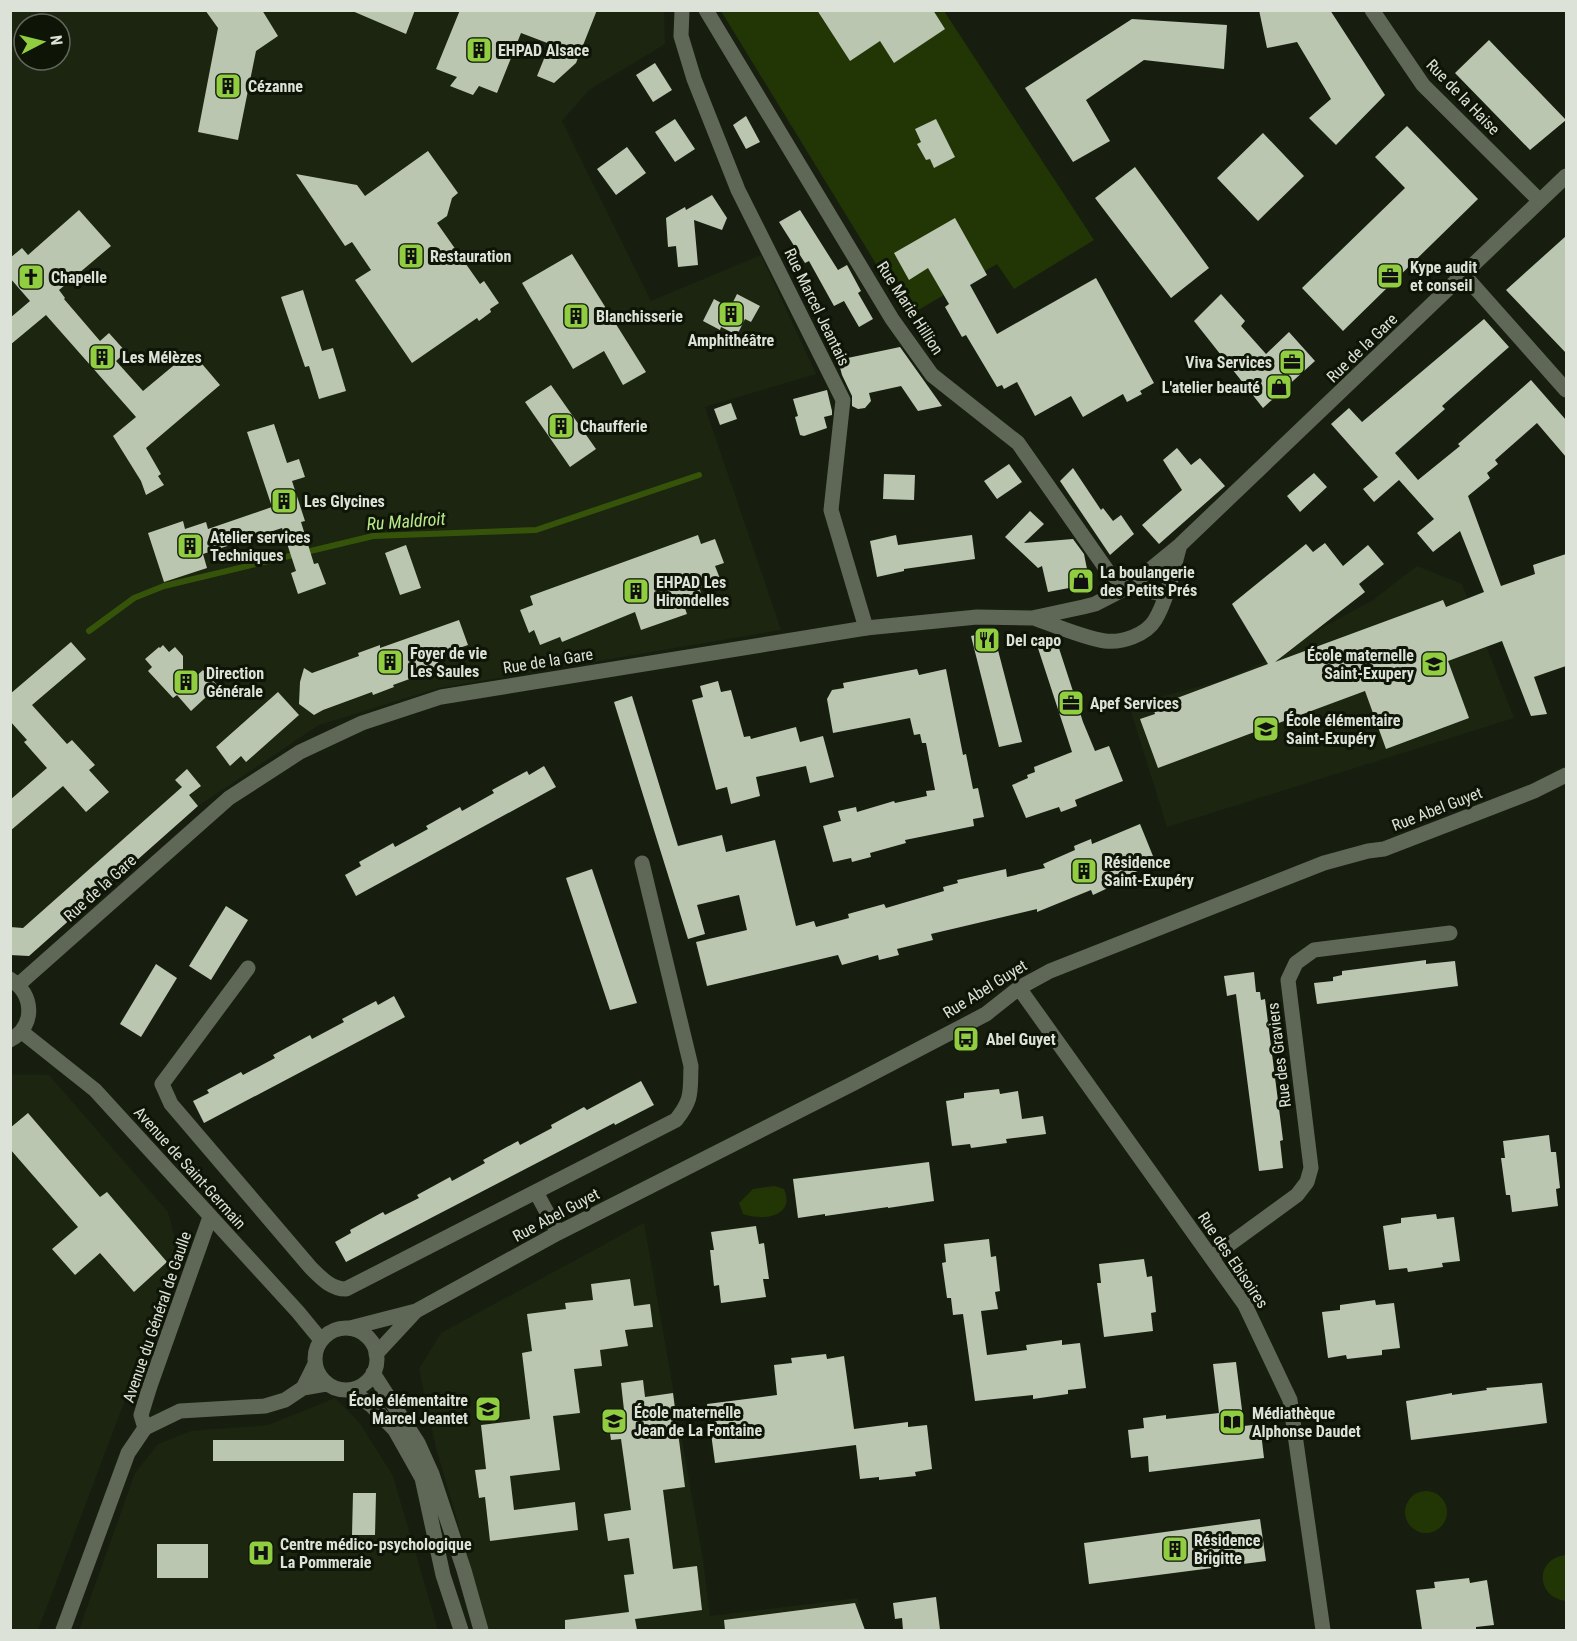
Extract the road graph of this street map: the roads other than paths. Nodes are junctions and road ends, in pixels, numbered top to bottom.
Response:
1 (682, 10) edge
2 (706, 10) edge
3 (1372, 10) edge
4 (1566, 176) edge
5 (1539, 200) junction
6 (1464, 275) junction
7 (1566, 390) edge
8 (1180, 545) junction
9 (1130, 586) junction
10 (1165, 595) junction
11 (1083, 607) junction
12 (1032, 618) junction
13 (866, 628) junction
14 (1087, 636) junction
15 (1566, 775) edge
16 (642, 863) dead end
17 (1450, 933) dead end
18 (248, 968) dead end
19 (14, 982) edge
20 (1018, 987) junction
21 (16, 1036) edge
22 (536, 1192) junction
23 (210, 1217) junction
24 (558, 1233) junction
25 (1212, 1257) junction
26 (416, 1311) junction
27 (350, 1328) junction
28 (321, 1340) junction
29 (376, 1354) junction
30 (315, 1364) junction
31 (374, 1373) junction
32 (326, 1384) junction
33 (303, 1388) junction
34 (351, 1390) junction
35 (145, 1428) junction
36 (63, 1630) edge
37 (461, 1630) edge
38 (481, 1630) edge
39 (1323, 1630) edge

1 - 13 street, Rue Marcel Jeantais
2 - 9 street, Rue Marie Hillion
3 - 5 street, Rue de la Haise
4 - 5 street, Rue de la Gare
5 - 6 street, Rue de la Gare
6 - 7 street
6 - 8 street, Rue de la Gare
8 - 9 street, Rue de la Gare
8 - 10 street, Rue de la Gare
9 - 10 street
9 - 11 street, Rue de la Gare
10 - 14 street, Rue de la Gare
11 - 12 street, Rue de la Gare
11 - 14 street
12 - 13 street, Rue de la Gare
12 - 14 street, Rue de la Gare
13 - 19 street, Rue de la Gare
15 - 20 street, Rue Abel Guyet
16 - 22 street
17 - 25 street, Rue des Graviers
18 - 22 street
19 - 21 street
20 - 24 street, Rue Abel Guyet
20 - 25 street, Rue des Ebisoires
21 - 23 street, Avenue de Saint-Germain
22 - 24 street
23 - 28 street, Avenue de Saint-Germain
23 - 35 street, Avenue du Général de Gaulle
24 - 26 street, Rue Abel Guyet
25 - 39 street, Rue des Ebisoires
26 - 27 street, Rue Abel Guyet
26 - 29 street, Rue Abel Guyet
27 - 28 street
27 - 29 street
28 - 30 street
29 - 31 street
30 - 32 street
30 - 33 street
31 - 34 street
31 - 38 street
32 - 33 street, Avenue du Général de Gaulle
32 - 34 street
33 - 35 street, Avenue du Général de Gaulle
34 - 37 street
35 - 36 street, Avenue du Général de Gaulle

